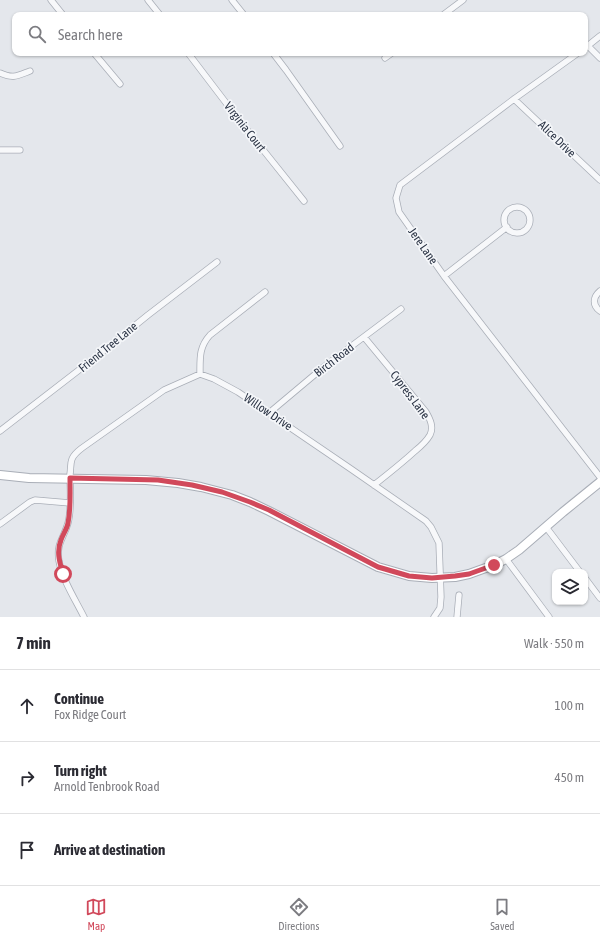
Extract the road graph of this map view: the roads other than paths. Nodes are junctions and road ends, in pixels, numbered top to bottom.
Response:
1 (51, 0) edge
2 (148, 0) edge
3 (232, 0) edge
4 (461, 1) edge
5 (61, 12) edge
6 (158, 12) edge
7 (242, 12) edge
8 (447, 12) edge
9 (600, 36) edge
10 (588, 45) edge
11 (588, 49) edge
12 (97, 56) edge
13 (190, 56) edge
14 (275, 56) edge
15 (388, 56) edge
16 (574, 56) edge
17 (385, 58) dead end
18 (600, 58) edge
19 (30, 71) dead end
20 (0, 73) edge
21 (120, 84) dead end
22 (514, 98) junction
23 (340, 146) dead end
24 (0, 150) edge
25 (20, 150) dead end
26 (600, 180) edge
27 (304, 200) dead end
28 (507, 227) junction
29 (217, 262) dead end
30 (444, 276) junction
31 (600, 291) edge
32 (265, 292) dead end
33 (401, 309) dead end
34 (600, 311) edge
35 (364, 337) junction
36 (200, 374) junction
37 (269, 413) junction
38 (0, 431) edge
39 (0, 475) edge
40 (600, 476) edge
41 (70, 478) junction
42 (600, 482) edge
43 (374, 485) junction
44 (70, 503) junction
45 (0, 524) edge
46 (546, 527) junction
47 (506, 559) junction
48 (578, 569) edge
49 (441, 578) junction
50 (588, 582) edge
51 (459, 595) dead end
52 (600, 598) edge
53 (438, 616) edge
54 (84, 617) edge
55 (456, 617) edge
56 (549, 617) edge

1 - 5 street
2 - 6 street
3 - 7 street
4 - 8 street
9 - 10 street
11 - 18 street
12 - 21 street
13 - 27 street, Virginia Court
14 - 23 street
15 - 17 street
16 - 22 street, Jere Lane
19 - 20 street
22 - 26 street, Alice Drive
22 - 30 street, Jere Lane
24 - 25 street
28 - 28 street
28 - 30 street
29 - 38 street, Friend Tree Lane
30 - 40 street, Jere Lane
31 - 34 street
32 - 36 street
33 - 35 street, Birch Road
35 - 37 street, Birch Road
35 - 43 street, Cypress Lane
36 - 37 street, Willow Drive
36 - 41 street
37 - 43 street, Willow Drive
39 - 41 street
41 - 44 street
41 - 49 street
42 - 46 street
43 - 49 street, Willow Drive
44 - 45 street
44 - 54 street
46 - 47 street
46 - 48 street
47 - 49 street
47 - 56 street
49 - 53 street, Willow Drive
50 - 52 street
51 - 55 street

